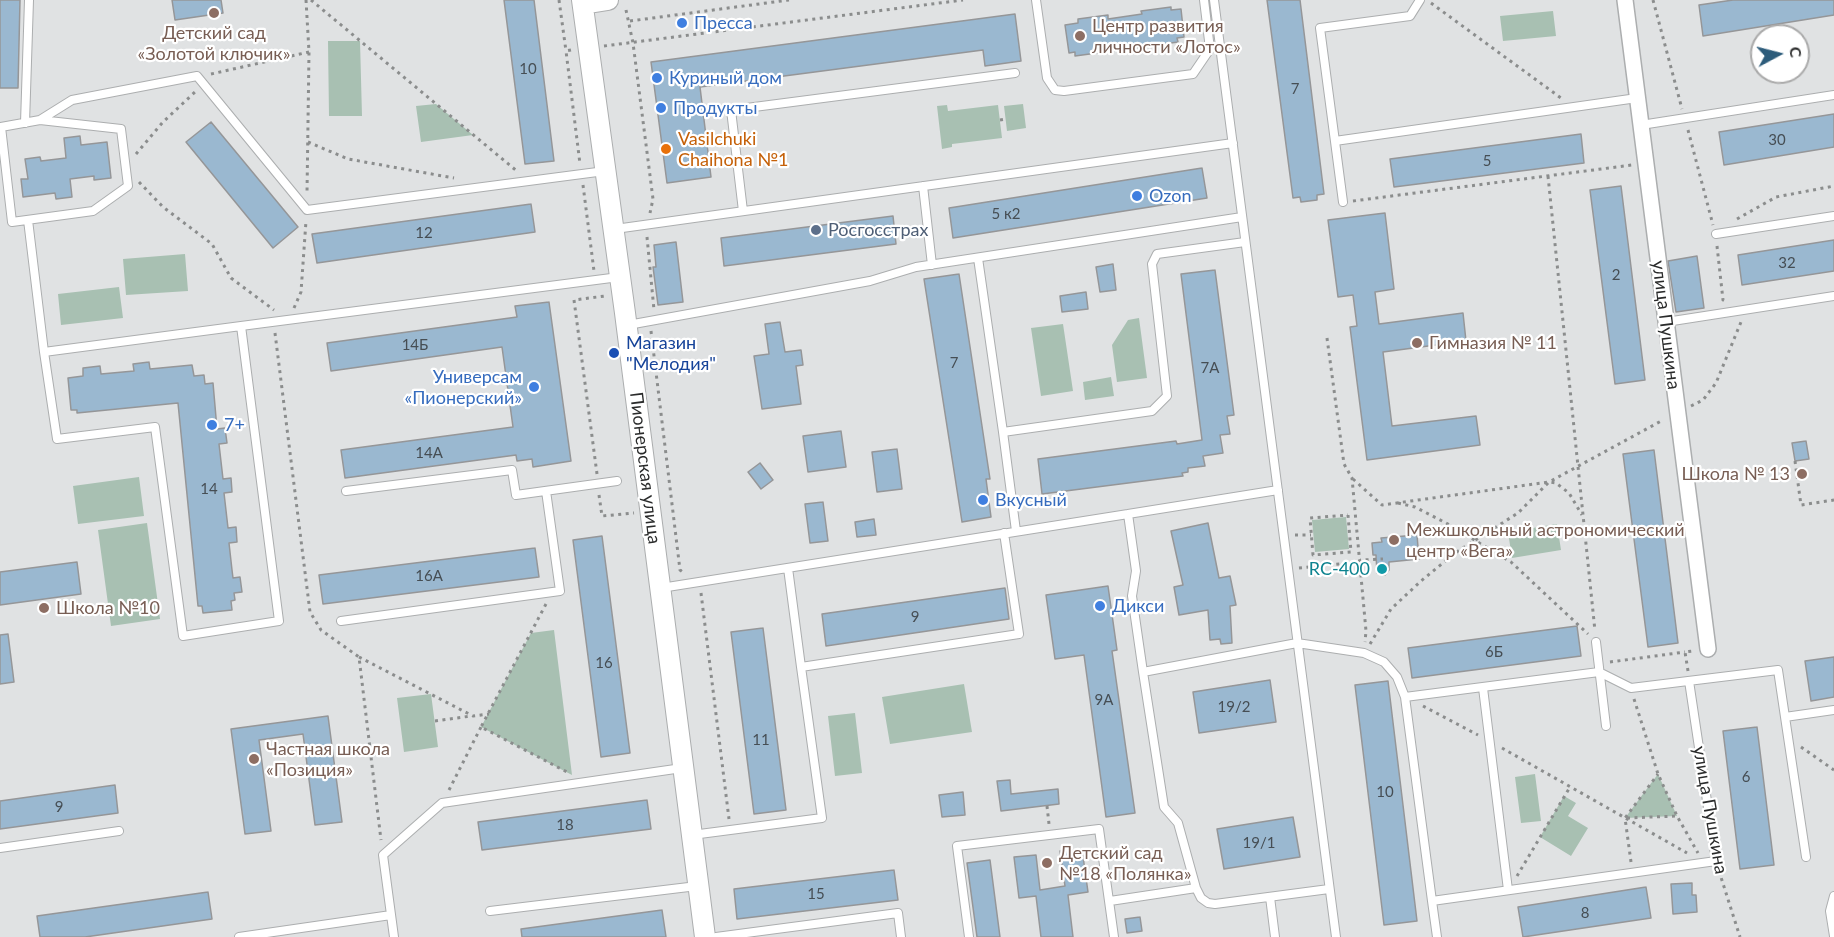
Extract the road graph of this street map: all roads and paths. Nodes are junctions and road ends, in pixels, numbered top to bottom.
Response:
1 (29, 0) edge
2 (306, 0) edge
3 (311, 0) edge
4 (559, 0) edge
5 (608, 0) edge
6 (789, 0) edge
7 (963, 0) edge
8 (1035, 0) edge
9 (1204, 0) edge
10 (1214, 0) edge
11 (1422, 0) edge
12 (1625, 0) edge
13 (1653, 0) edge
14 (582, 2) edge
15 (626, 10) dead end
16 (1217, 18) junction
17 (1206, 19) junction
18 (630, 21) junction
19 (633, 43) junction
20 (588, 48) junction
21 (566, 51) junction
22 (309, 52) junction
23 (1015, 73) dead end
24 (197, 76) junction
25 (203, 84) junction
26 (1834, 95) edge
27 (1637, 98) junction
28 (1573, 107) junction
29 (1685, 118) junction
30 (1006, 119) dead end
31 (40, 120) junction
32 (1000, 120) dead end
33 (25, 123) junction
34 (1641, 125) junction
35 (1, 127) edge
36 (1335, 141) junction
37 (308, 142) junction
38 (1233, 143) junction
39 (1646, 163) junction
40 (125, 167) junction
41 (606, 171) junction
42 (582, 174) junction
43 (1548, 176) junction
44 (528, 181) junction
45 (923, 186) junction
46 (1834, 186) edge
47 (474, 188) junction
48 (1343, 202) joint
49 (307, 210) junction
50 (743, 211) junction
51 (1834, 216) edge
52 (1242, 217) junction
53 (28, 220) junction
54 (647, 224) junction
55 (613, 229) junction
56 (1716, 234) junction
57 (1245, 242) junction
58 (978, 258) junction
59 (932, 265) junction
60 (620, 277) junction
61 (595, 280) junction
62 (609, 295) dead end
63 (1834, 296) edge
64 (598, 297) junction
65 (1746, 309) junction
66 (288, 320) junction
67 (274, 322) junction
68 (650, 322) junction
69 (1666, 322) junction
70 (241, 326) junction
71 (627, 326) junction
72 (1327, 338) dead end
73 (44, 352) junction
74 (1677, 412) junction
75 (1003, 432) junction
76 (1795, 461) dead end
77 (1579, 466) junction
78 (1352, 478) junction
79 (617, 482) dead end
80 (1550, 482) junction
81 (598, 484) junction
82 (1278, 490) junction
83 (346, 491) dead end
84 (546, 491) junction
85 (1834, 500) edge
86 (1397, 503) junction
87 (1128, 514) junction
88 (602, 516) dead end
89 (1583, 516) junction
90 (1016, 531) junction
91 (1356, 532) junction
92 (1004, 533) junction
93 (1350, 533) junction
94 (1311, 535) junction
95 (1284, 536) junction
96 (1473, 541) junction
97 (1383, 559) dead end
98 (1358, 562) junction
99 (788, 568) junction
100 (1288, 569) junction
101 (694, 583) junction
102 (661, 588) junction
103 (553, 592) junction
104 (341, 621) dead end
105 (1596, 642) junction
106 (1298, 644) junction
107 (1708, 650) dead end
108 (1685, 652) dead end
109 (1364, 653) junction
110 (359, 657) junction
111 (1686, 657) dead end
112 (801, 667) junction
113 (1143, 672) junction
114 (1599, 672) junction
115 (1689, 678) junction
116 (1483, 688) junction
117 (1630, 688) junction
118 (1405, 697) junction
119 (1834, 710) edge
120 (489, 714) junction
121 (473, 716) junction
122 (1785, 717) junction
123 (435, 721) dead end
124 (1606, 726) dead end
125 (481, 727) junction
126 (1788, 738) junction
127 (1490, 741) junction
128 (684, 768) junction
129 (1834, 770) edge
130 (1658, 774) junction
131 (587, 783) junction
132 (1569, 787) junction
133 (442, 802) junction
134 (1047, 806) dead end
135 (1677, 816) junction
136 (1625, 818) junction
137 (731, 830) junction
138 (119, 831) dead end
139 (1051, 834) junction
140 (692, 835) junction
141 (0, 848) edge
142 (383, 855) junction
143 (1806, 857) dead end
144 (1716, 861) junction
145 (1703, 862) junction
146 (1632, 873) junction
147 (699, 886) junction
148 (1196, 888) junction
149 (1329, 889) junction
150 (1509, 890) junction
151 (1834, 896) edge
152 (1269, 897) junction
153 (1110, 901) junction
154 (1432, 901) junction
155 (490, 912) dead end
156 (391, 915) junction
157 (1834, 936) edge
158 (239, 937) edge
159 (394, 937) edge
160 (705, 937) edge
161 (716, 937) edge
162 (901, 937) edge
163 (969, 937) edge
164 (1114, 937) edge
165 (1275, 937) edge
166 (1336, 937) edge
167 (1437, 937) edge
168 (1740, 937) edge

1 - 33 lane
2 - 22 path
3 - 44 path
4 - 21 path
5 - 14 street
6 - 18 path
7 - 19 path
8 - 17 lane
9 - 17 lane
10 - 16 lane
11 - 28 path
11 - 36 lane
12 - 27 street, улица Пушкина
13 - 29 path
14 - 20 street, Пионерская улица
15 - 18 path
16 - 17 lane
16 - 38 lane
18 - 19 path
19 - 20 path
19 - 54 path
20 - 21 path
20 - 41 street, Пионерская улица
21 - 42 path
22 - 24 path
22 - 37 path
23 - 50 lane
24 - 25 lane
24 - 31 lane
25 - 40 path
25 - 49 lane
26 - 29 lane
27 - 28 lane
27 - 34 street, улица Пушкина
28 - 36 lane
29 - 34 lane
29 - 56 path
30 - 32 path
31 - 33 lane
31 - 40 lane
33 - 35 lane
34 - 39 street, улица Пушкина
35 - 53 lane
36 - 48 lane
37 - 47 path
37 - 49 path
38 - 45 lane
38 - 52 lane
39 - 43 path
39 - 69 street, улица Пушкина
40 - 53 lane
40 - 66 path
41 - 42 lane
41 - 55 street, Пионерская улица
42 - 44 lane
42 - 61 path
43 - 48 path
43 - 77 path
44 - 47 lane
45 - 50 lane
45 - 59 lane
46 - 56 path
47 - 49 lane
49 - 66 path
50 - 54 lane
51 - 56 lane
52 - 57 lane
52 - 58 lane
53 - 73 lane
54 - 55 lane
54 - 68 path
55 - 60 street, Пионерская улица
56 - 65 path
57 - 75 lane
57 - 82 lane
58 - 59 lane
58 - 75 lane
59 - 68 lane
60 - 61 lane
60 - 71 street, Пионерская улица
61 - 64 path
61 - 66 lane
62 - 64 path
63 - 65 lane
64 - 81 path
65 - 69 lane
65 - 74 path
66 - 67 lane
67 - 70 lane
67 - 110 path
68 - 71 lane
68 - 101 path
69 - 74 street, улица Пушкина
70 - 73 lane
70 - 73 lane
71 - 102 street, Пионерская улица
72 - 78 path
74 - 77 path
74 - 107 street, улица Пушкина
75 - 90 lane
76 - 85 path
77 - 80 path
77 - 89 path
78 - 86 path
78 - 91 path
79 - 81 lane
80 - 86 path
80 - 89 path
80 - 96 path
81 - 84 lane
81 - 88 path
82 - 87 lane
82 - 95 lane
83 - 84 lane
84 - 103 lane
86 - 96 path
87 - 90 lane
87 - 113 lane
89 - 105 path
90 - 92 lane
91 - 93 path
91 - 98 path
92 - 99 lane
92 - 112 lane
93 - 94 path
93 - 94 path
94 - 95 path
95 - 100 lane
96 - 105 path
96 - 109 path
97 - 98 path
98 - 100 path
98 - 109 path
99 - 101 lane
99 - 112 lane
100 - 106 lane
101 - 102 lane
101 - 137 path
102 - 128 street, Пионерская улица
103 - 104 lane
103 - 120 path
105 - 114 lane
106 - 109 lane
106 - 113 lane
106 - 149 lane
108 - 114 path
109 - 118 lane
110 - 121 path
110 - 142 path
111 - 115 path
112 - 137 lane
113 - 148 lane
114 - 116 lane
114 - 117 lane
114 - 124 lane
115 - 117 lane
115 - 122 lane
115 - 144 lane, улица Пушкина
116 - 118 lane
116 - 127 lane
117 - 130 path
118 - 127 path
118 - 154 lane
119 - 122 lane
120 - 121 path
120 - 125 path
121 - 123 path
122 - 126 lane
125 - 131 path
125 - 133 path
126 - 129 path
126 - 143 lane
127 - 132 path
127 - 150 lane
128 - 131 lane
128 - 140 street, Пионерская улица
130 - 135 path
130 - 136 path
131 - 133 lane
132 - 136 path
132 - 150 path
133 - 142 lane
134 - 139 path
135 - 136 path
135 - 145 path
136 - 145 path
136 - 146 path
137 - 140 lane
138 - 141 lane
139 - 153 lane
139 - 163 lane
140 - 147 street, Пионерская улица
142 - 156 lane
144 - 145 lane
144 - 168 path, улица Пушкина
145 - 146 lane
146 - 150 lane
147 - 155 lane
147 - 160 street, Пионерская улица
148 - 152 lane
148 - 153 lane
149 - 152 lane
149 - 166 lane
150 - 154 lane
151 - 157 lane
152 - 165 lane
153 - 164 lane
154 - 167 lane
156 - 158 lane
156 - 159 lane
161 - 162 lane

